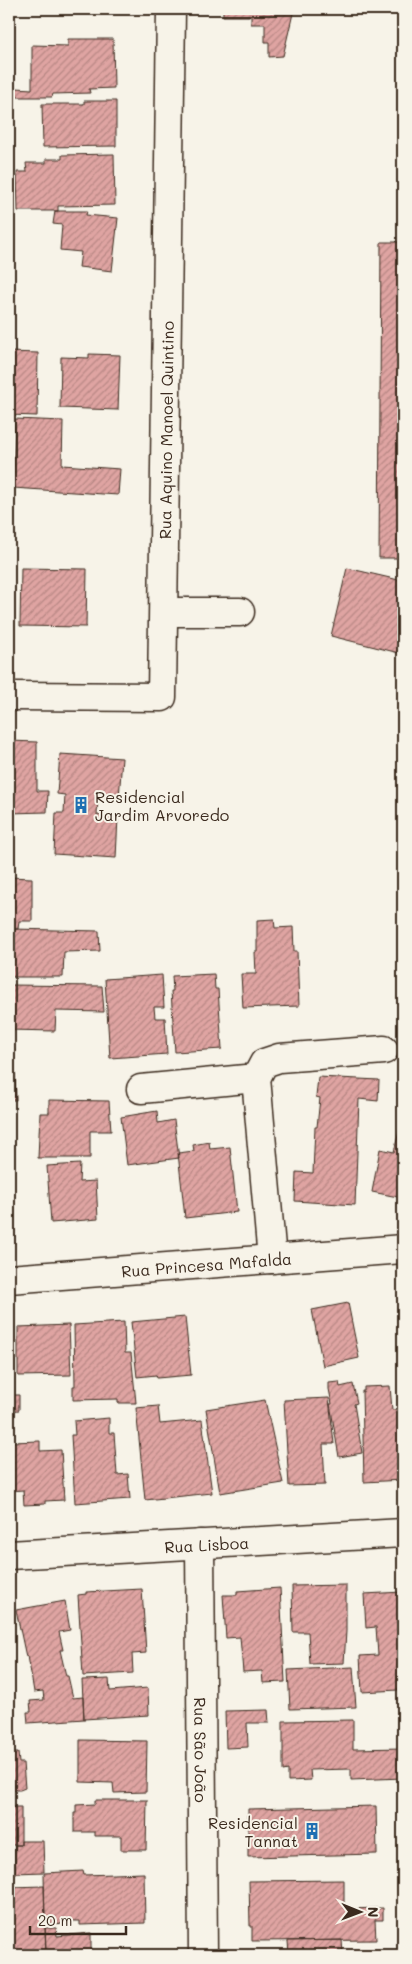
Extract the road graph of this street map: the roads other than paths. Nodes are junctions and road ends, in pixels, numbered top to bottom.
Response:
1 (172, 9) edge
2 (164, 612) junction
3 (240, 612) dead end
4 (9, 696) edge
5 (384, 1050) dead end
6 (256, 1078) junction
7 (141, 1089) dead end
8 (403, 1248) edge
9 (272, 1259) junction
10 (9, 1278) edge
11 (403, 1533) edge
12 (200, 1544) junction
13 (9, 1555) edge
14 (203, 1955) edge

1 - 2 street, Rua Aquino Manoel Quintino
2 - 3 street
2 - 4 street, Rua Aquino Manoel Quintino
5 - 6 street
6 - 7 street
6 - 9 street
8 - 9 street, Rua Princesa Mafalda
9 - 10 street, Rua Princesa Mafalda
11 - 12 street, Rua Lisboa
12 - 13 street, Rua Lisboa
12 - 14 street, Rua São João

